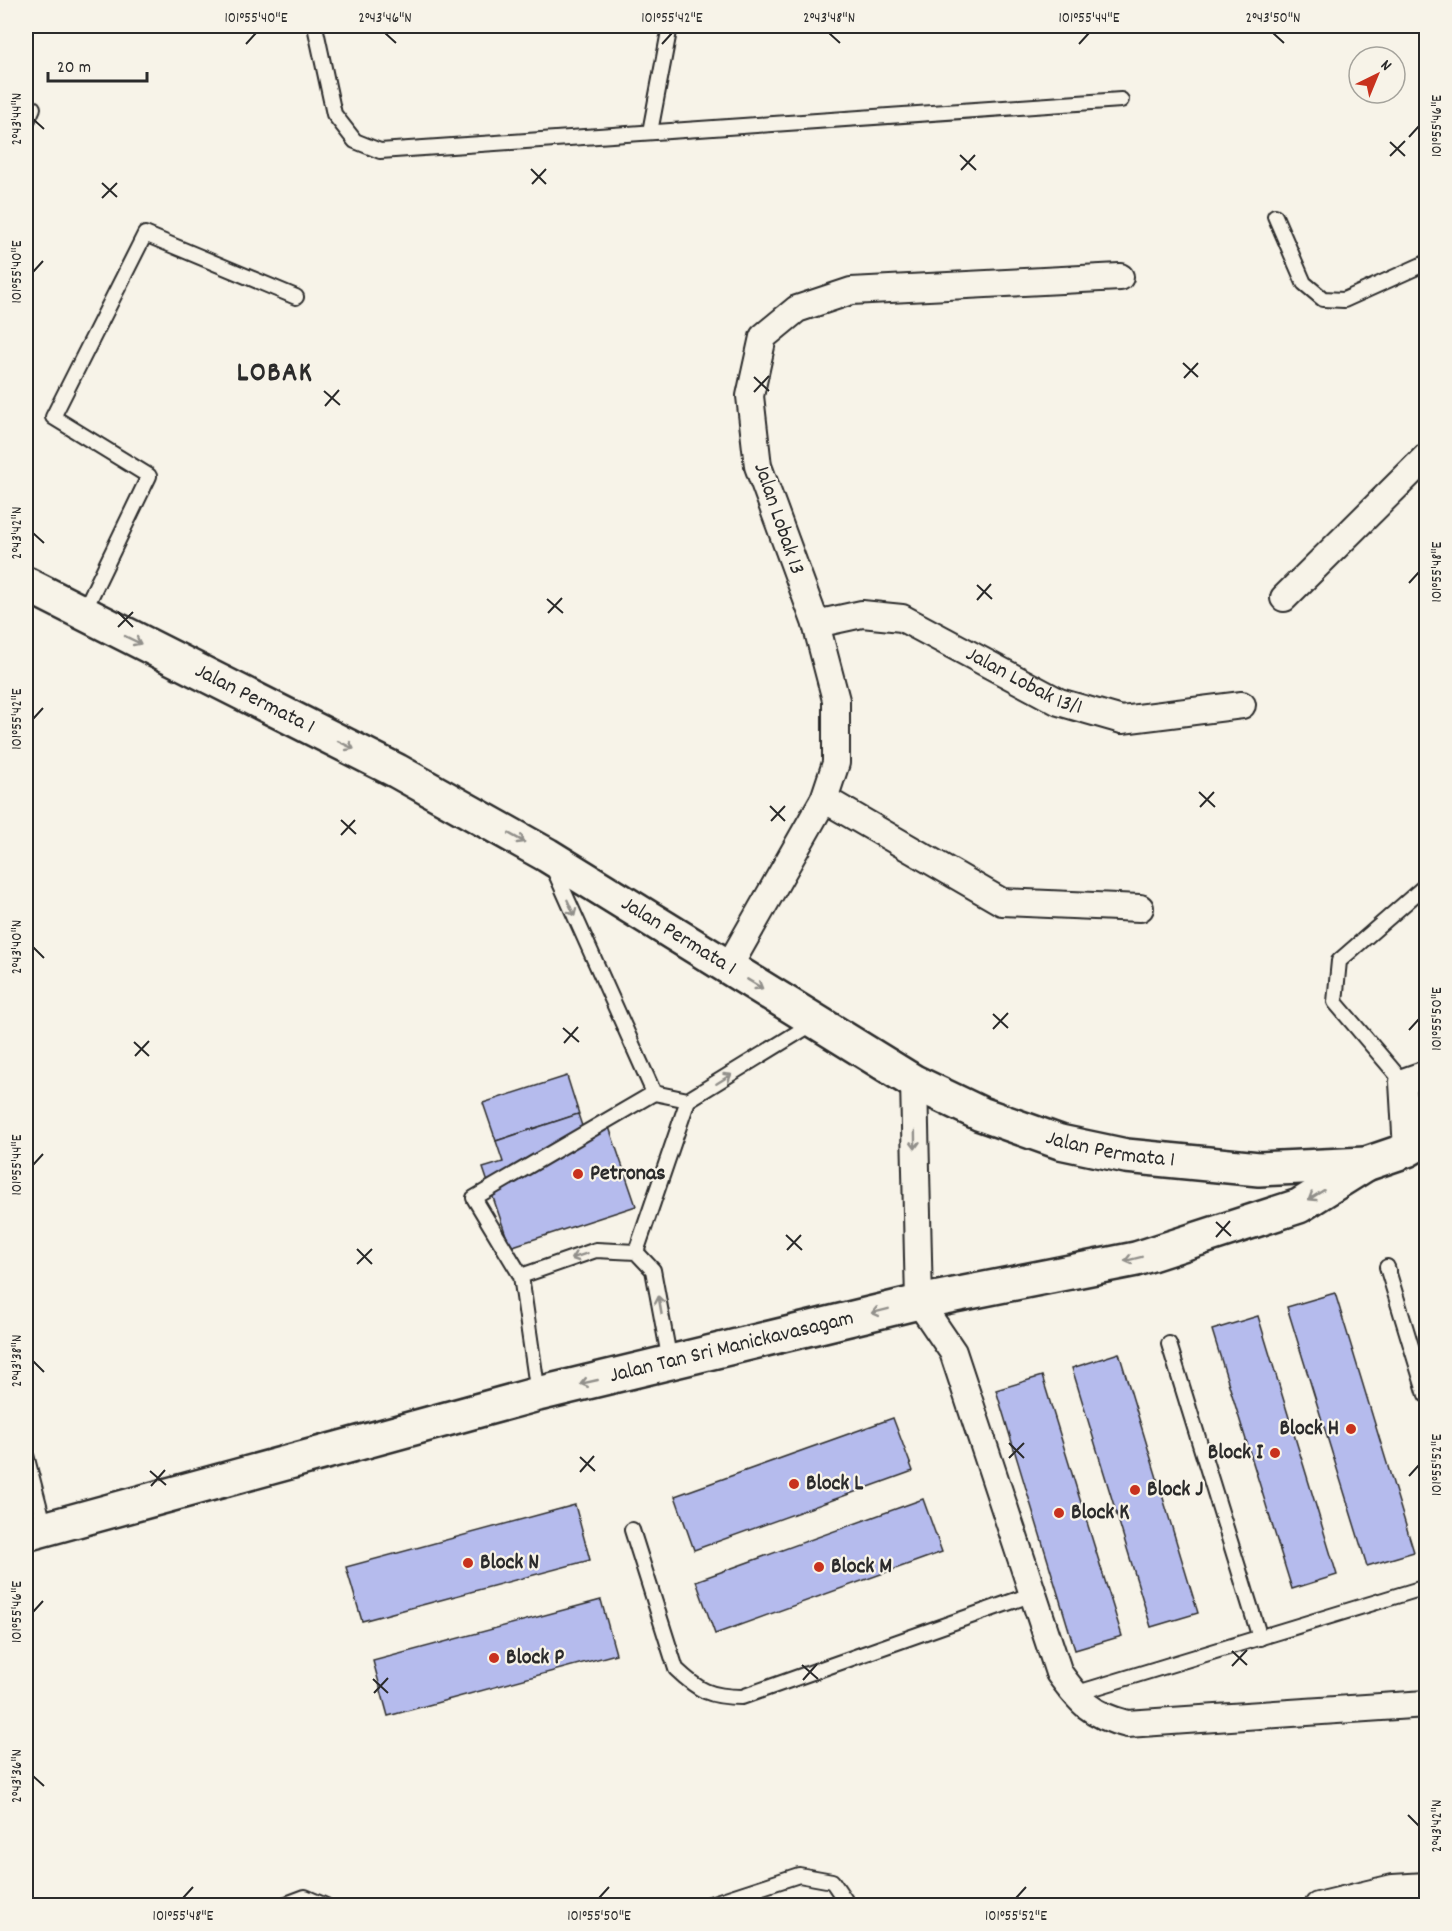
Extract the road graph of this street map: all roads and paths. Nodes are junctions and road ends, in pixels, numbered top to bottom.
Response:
1 (315, 26) edge
2 (670, 26) edge
3 (1121, 100) dead end
4 (33, 108) dead end
5 (26, 124) edge
6 (650, 132) junction
7 (1275, 216) dead end
8 (1426, 263) edge
9 (1120, 277) dead end
10 (296, 297) dead end
11 (1426, 456) edge
12 (26, 584) edge
13 (1284, 598) dead end
14 (82, 615) junction
15 (816, 624) junction
16 (1242, 705) dead end
17 (824, 798) junction
18 (547, 855) junction
19 (1426, 885) edge
20 (1140, 908) dead end
21 (728, 968) junction
22 (816, 1022) junction
23 (1415, 1078) edge
24 (914, 1082) junction
25 (654, 1093) junction
26 (688, 1100) junction
27 (1417, 1145) edge
28 (1366, 1164) junction
29 (636, 1252) junction
30 (1387, 1267) dead end
31 (521, 1276) junction
32 (919, 1302) junction
33 (1169, 1344) dead end
34 (670, 1362) junction
35 (538, 1394) junction
36 (1426, 1395) edge
37 (26, 1455) edge
38 (632, 1530) dead end
39 (35, 1531) edge
40 (1426, 1587) edge
41 (1032, 1594) junction
42 (1260, 1638) junction
43 (1074, 1694) junction
44 (1426, 1704) edge
45 (1426, 1886) edge
46 (1393, 1888) junction
47 (1426, 1902) edge
48 (281, 1905) edge
49 (326, 1905) edge
50 (704, 1905) edge
51 (849, 1905) edge
52 (1318, 1905) edge

1 - 6 lane
2 - 6 lane
3 - 6 lane
4 - 5 lane
7 - 8 lane
9 - 15 street, Jalan Lobak 13
10 - 14 lane
11 - 13 street
12 - 14 main road, Jalan Permata 1
14 -> 18 main road, Jalan Permata 1
15 - 16 street, Jalan Lobak 13/1
15 - 17 street, Jalan Lobak 13
17 - 20 street
17 - 21 street, Jalan Lobak 13
18 - 21 main road, Jalan Permata 1
18 -> 25 lane
19 - 23 lane
21 -> 22 main road, Jalan Permata 1
22 - 24 main road, Jalan Permata 1
26 -> 22 lane
23 - 27 street
24 - 28 main road, Jalan Permata 1
24 -> 32 street
25 - 26 lane
25 - 31 lane
26 - 29 lane
27 - 28 main road, Jalan Tan Sri Manickavasagam
28 -> 32 main road, Jalan Tan Sri Manickavasagam
29 -> 31 lane
34 -> 29 lane
30 - 36 lane
31 - 35 lane
32 -> 34 main road, Jalan Tan Sri Manickavasagam
32 - 41 street
33 - 42 lane
34 -> 35 main road, Jalan Tan Sri Manickavasagam
35 - 39 main road, Jalan Tan Sri Manickavasagam
37 - 39 lane
38 - 41 lane
40 - 42 lane
41 - 43 street
42 - 43 lane
43 - 44 street
45 - 46 street
46 - 47 lane
46 - 52 street
48 - 49 lane
50 - 51 lane

